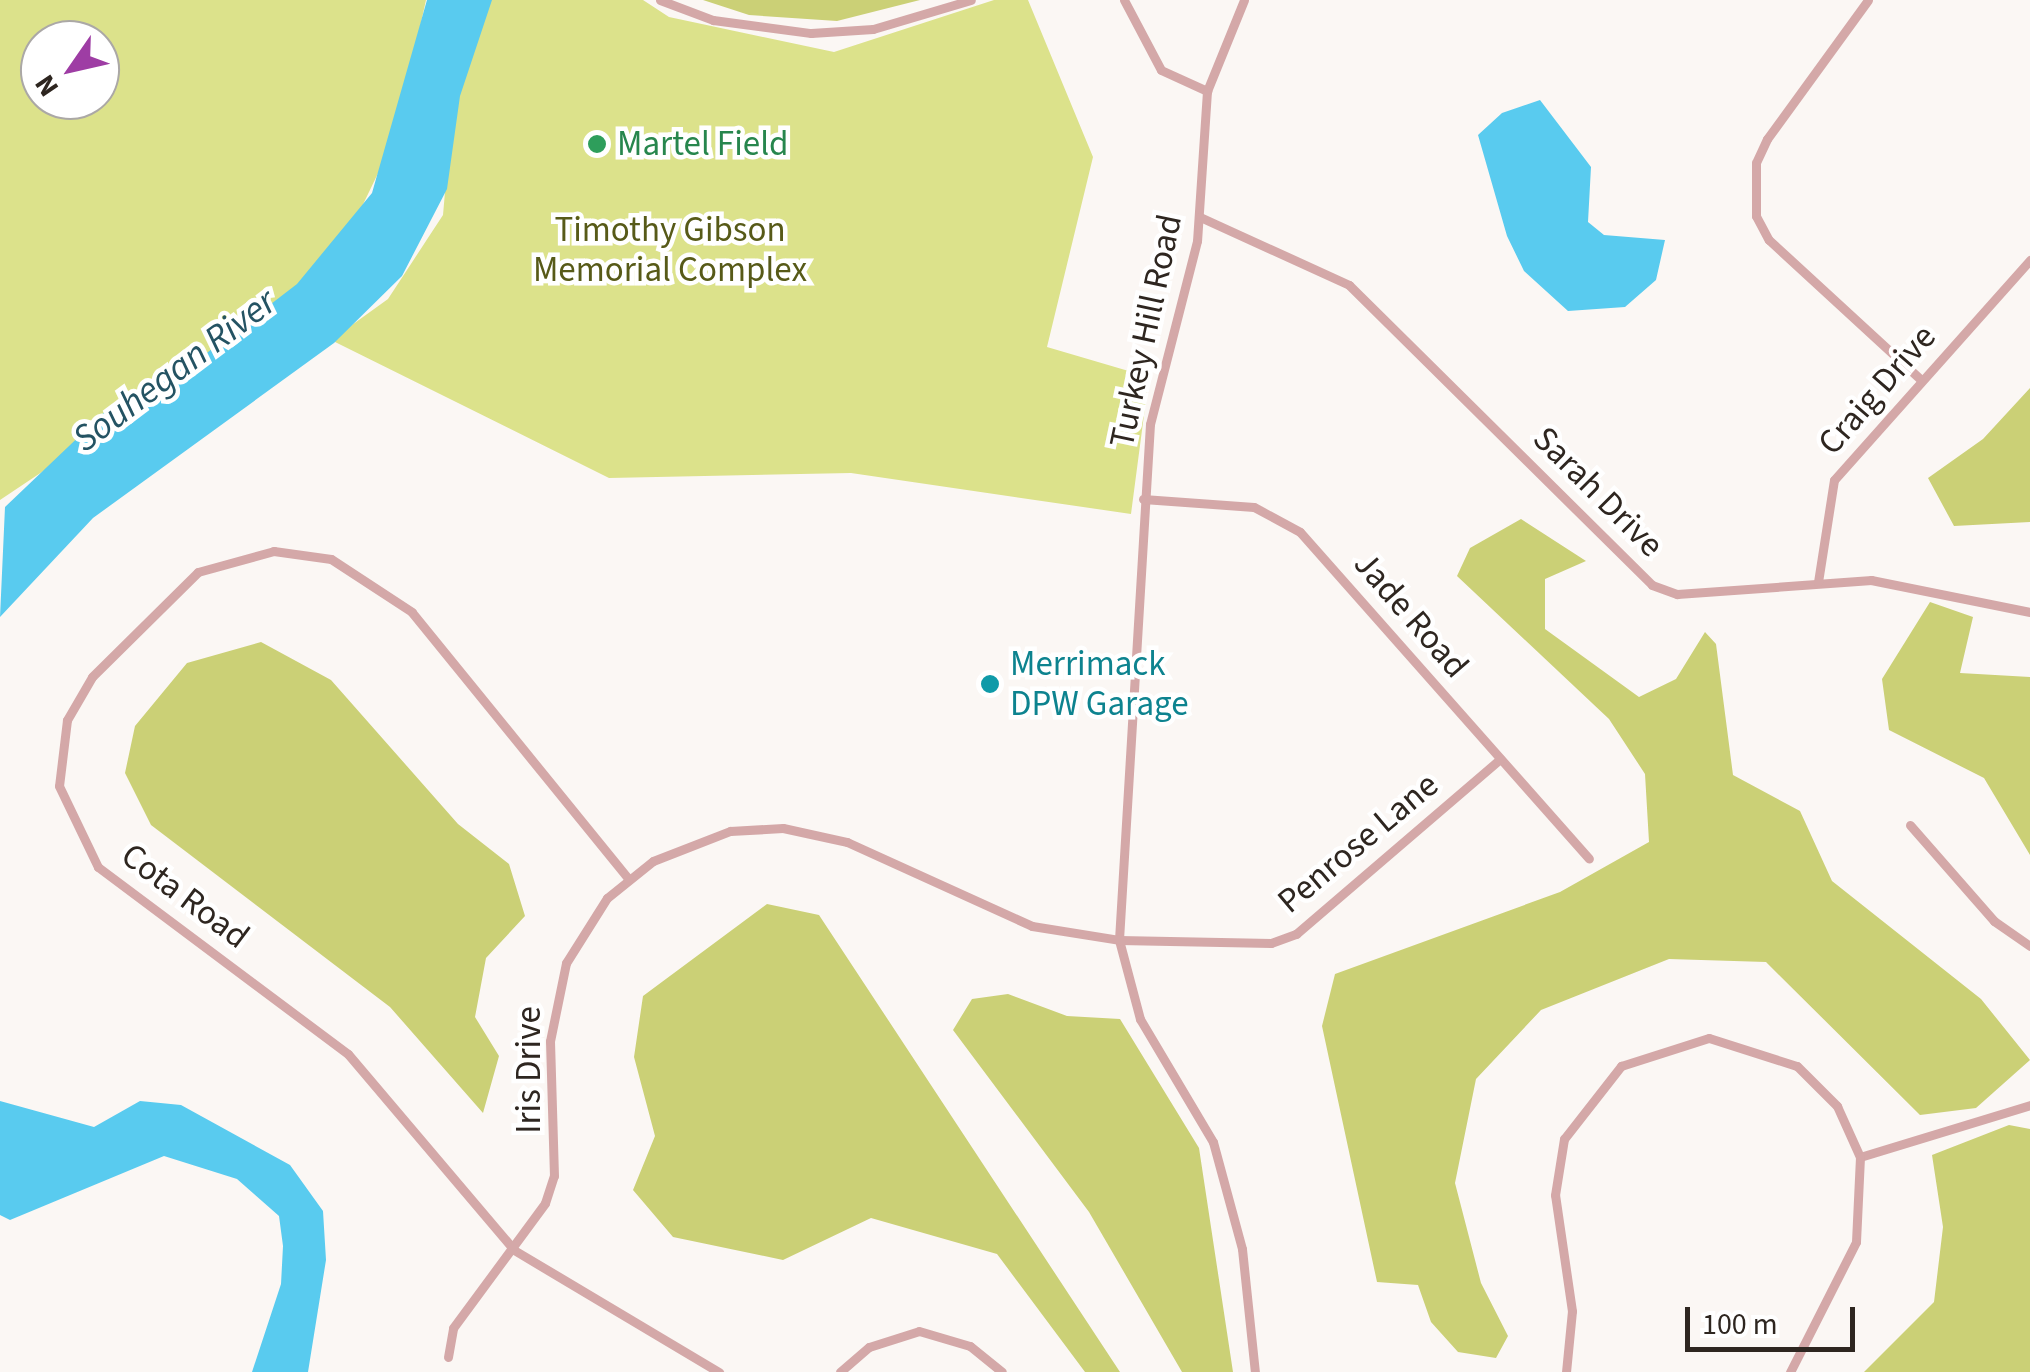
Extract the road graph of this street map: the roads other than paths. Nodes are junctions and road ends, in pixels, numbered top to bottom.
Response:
1 (660, 0) edge
2 (971, 0) edge
3 (1124, 0) edge
4 (1244, 0) edge
5 (1868, 0) edge
6 (1207, 91) junction
7 (1200, 217) junction
8 (2030, 260) edge
9 (1922, 380) junction
10 (1143, 499) junction
11 (1818, 582) junction
12 (2030, 612) edge
13 (1500, 758) junction
14 (1910, 825) dead end
15 (1589, 859) dead end
16 (627, 877) junction
17 (1119, 940) junction
18 (2030, 946) edge
19 (2030, 1105) edge
20 (1860, 1157) junction
21 (514, 1250) junction
22 (448, 1357) dead end
23 (719, 1372) edge
24 (840, 1372) edge
25 (1002, 1372) edge
26 (1255, 1372) edge
27 (1566, 1372) edge
28 (1790, 1372) edge

1 - 2 street
3 - 6 street
4 - 6 street, Turkey Hill Road
5 - 9 street
6 - 7 street, Turkey Hill Road
7 - 10 street, Turkey Hill Road
7 - 11 street, Sarah Drive
8 - 9 street, Craig Drive
9 - 11 street, Craig Drive
10 - 13 street, Jade Road
10 - 17 street, Turkey Hill Road
11 - 12 street, Sarah Drive
13 - 15 street, Jade Road
13 - 17 street, Penrose Lane
14 - 18 street
16 - 17 street, Iris Drive
16 - 21 street, Iris Drive
16 - 21 street, Cota Road
17 - 26 street, Turkey Hill Road
19 - 20 street
20 - 27 street
20 - 28 street
21 - 22 street, Iris Drive
21 - 23 street, Cota Road
24 - 25 street

